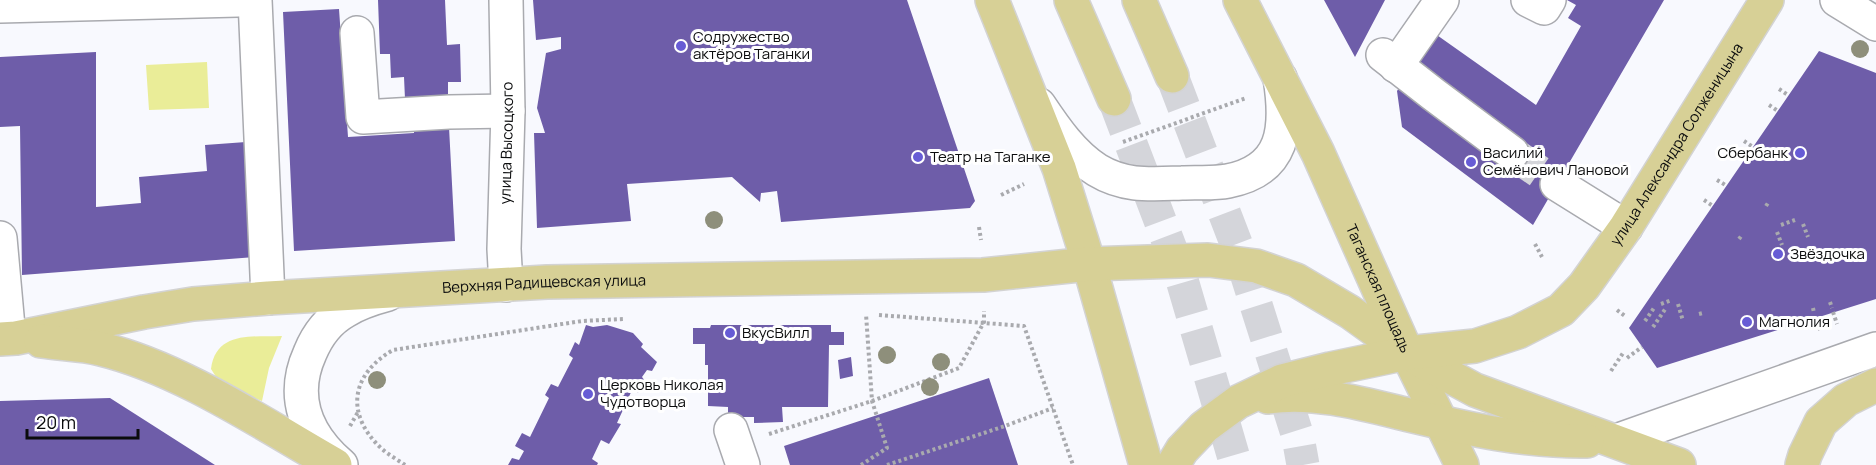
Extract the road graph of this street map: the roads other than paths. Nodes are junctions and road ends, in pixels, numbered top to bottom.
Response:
1 (238, 0) edge
2 (255, 0) edge
3 (506, 0) edge
4 (992, 0) edge
5 (1071, 0) edge
6 (1138, 0) edge
7 (1240, 0) edge
8 (1442, 0) edge
9 (1528, 0) edge
10 (1549, 0) edge
11 (1767, 0) edge
12 (1837, 0) edge
13 (0, 6) edge
14 (1876, 24) edge
15 (357, 33) dead end
16 (1172, 76) tunnel mouth
17 (1280, 78) junction
18 (1025, 84) junction
19 (1114, 99) tunnel mouth
20 (508, 111) junction
21 (1512, 153) tunnel mouth
22 (1557, 184) tunnel mouth
23 (1626, 227) junction
24 (0, 238) edge
25 (1089, 264) junction
26 (506, 285) junction
27 (402, 290) junction
28 (268, 298) junction
29 (8, 338) edge
30 (1876, 349) edge
31 (1407, 353) junction
32 (1876, 385) edge
33 (1238, 402) junction
34 (1442, 423) junction
35 (745, 433) road end
36 (1616, 441) junction
37 (335, 465) edge
38 (340, 465) edge
39 (743, 465) edge
40 (1146, 465) edge
41 (1173, 465) edge
42 (1462, 465) edge
43 (1679, 465) edge
44 (1802, 465) edge

1 - 13 street
2 - 28 street
3 - 20 street, улица Высоцкого
4 - 18 main road
5 - 19 main road
6 - 16 main road
7 - 17 main road, Таганская площадь
8 - 21 street
9 - 10 street
11 - 23 main road, улица Александра Солженицына
12 - 14 street
15 - 20 street
17 - 18 street
17 - 31 main road, Таганская площадь
18 - 25 main road
20 - 26 street, улица Высоцкого
22 - 23 street
23 - 31 main road, улица Александра Солженицына
24 - 29 street
25 - 26 main road, Верхняя Радищевская улица
25 - 31 main road, Верхняя Радищевская улица
25 - 40 main road
26 - 27 main road, Верхняя Радищевская улица
27 - 28 main road, Верхняя Радищевская улица
27 - 38 street
28 - 29 main road, Верхняя Радищевская улица
29 - 37 main road
30 - 36 street
31 - 33 main road, улица Александра Солженицына
31 - 34 main road, Таганская площадь
31 - 36 main road, Верхняя Радищевская улица
32 - 44 main road
33 - 34 main road
33 - 41 main road, улица Александра Солженицына
34 - 36 main road
34 - 42 main road, Таганская площадь
35 - 39 street
36 - 43 main road, Верхняя Радищевская улица

